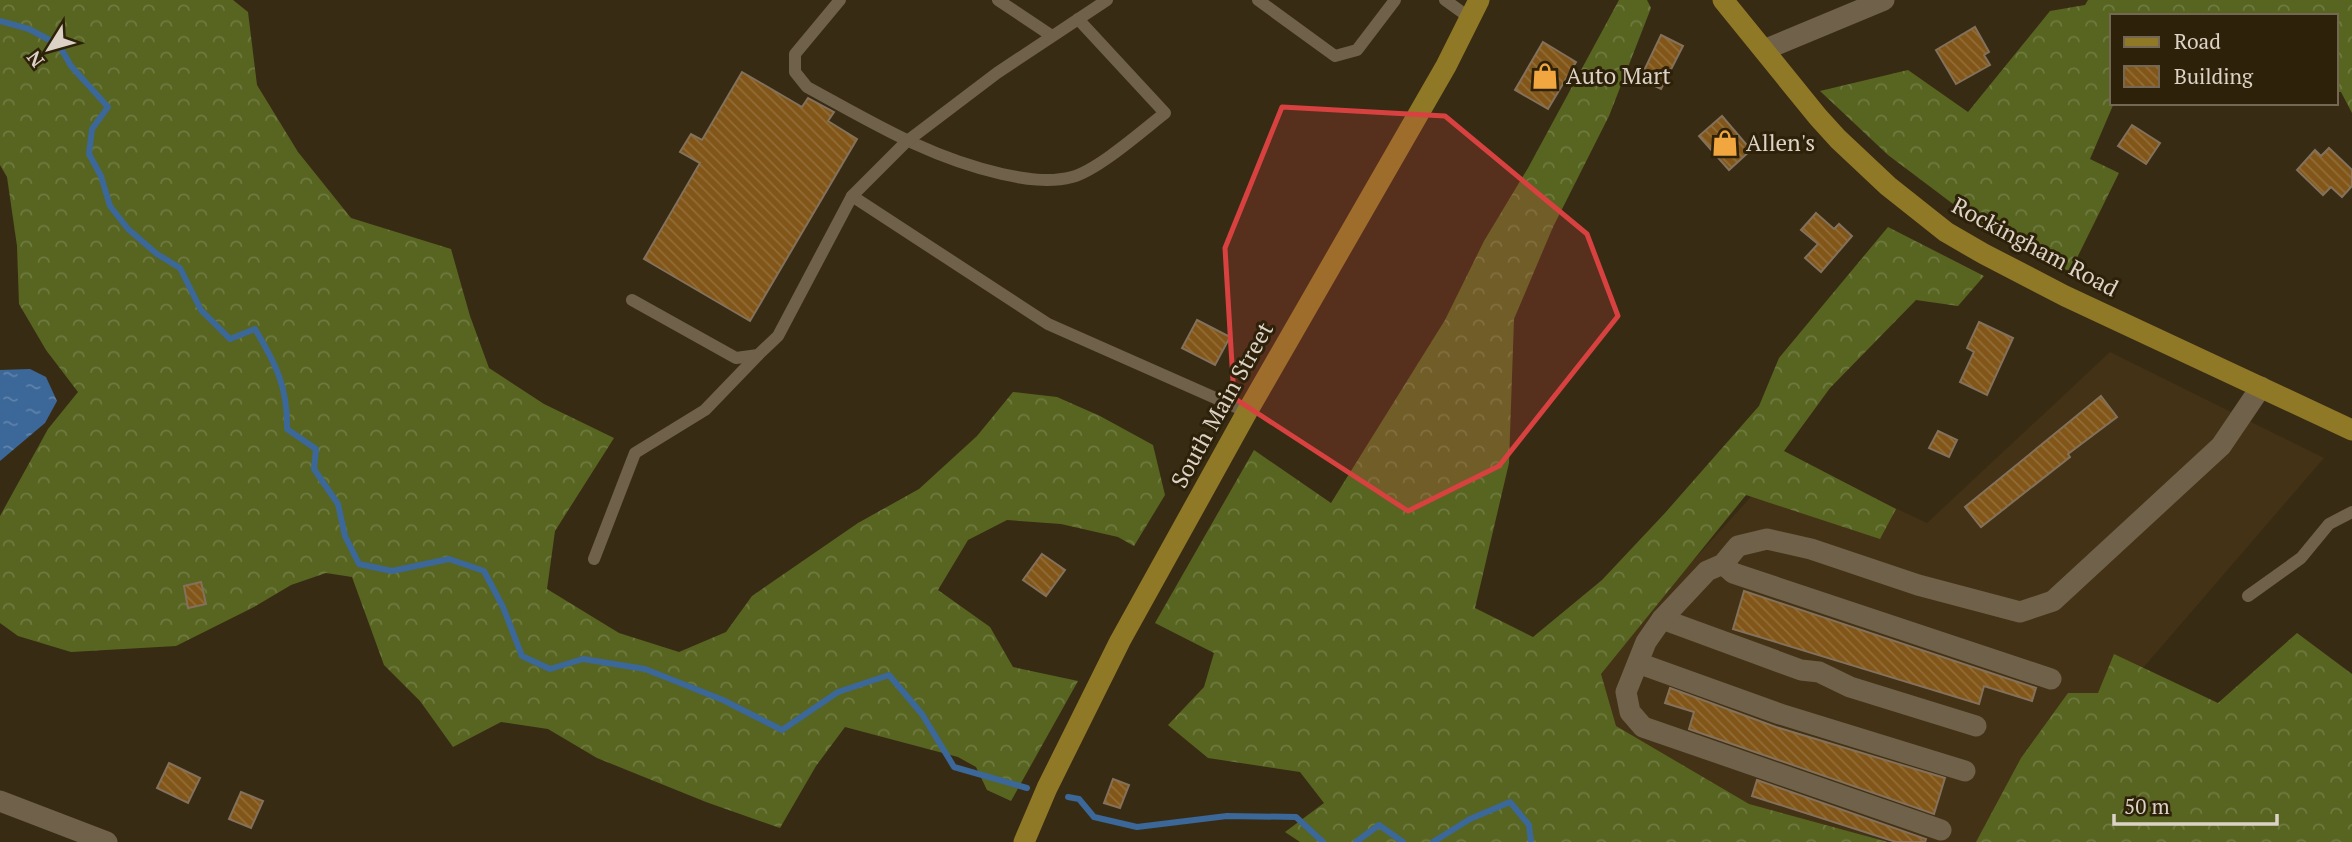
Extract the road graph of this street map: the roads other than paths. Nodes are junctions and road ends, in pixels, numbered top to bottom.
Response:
1 (840, 0) edge
2 (998, 0) edge
3 (1107, 0) edge
4 (1258, 0) edge
5 (1395, 0) edge
6 (1445, 0) edge
7 (1884, 0) edge
8 (1728, 3) edge
9 (1474, 9) edge
10 (1078, 19) junction
11 (1052, 36) junction
12 (1764, 50) junction
13 (906, 142) junction
14 (852, 196) junction
15 (632, 300) dead end
16 (758, 355) junction
17 (2261, 387) junction
18 (1247, 412) junction
19 (2352, 430) edge
20 (2352, 512) edge
21 (594, 559) dead end
22 (1723, 565) junction
23 (2248, 596) dead end
24 (1662, 619) junction
25 (1638, 663) junction
26 (2051, 679) dead end
27 (1976, 726) dead end
28 (1965, 771) dead end
29 (0, 801) edge
30 (1941, 830) dead end
31 (66, 835) edge
32 (107, 842) edge
33 (1024, 842) edge

1 - 13 lane
2 - 11 lane
3 - 10 lane
4 - 5 lane
6 - 9 lane
7 - 12 street
8 - 12 main road, Rockingham Road
9 - 18 main road, South Main Street
10 - 11 lane
10 - 13 lane
11 - 13 lane
12 - 17 main road, Rockingham Road
13 - 14 lane
14 - 16 lane
14 - 18 lane
15 - 16 lane
16 - 21 lane
17 - 19 main road, Rockingham Road
17 - 22 street
18 - 33 main road, South Main Street
20 - 23 lane
22 - 24 street
22 - 26 street
24 - 25 street
24 - 27 street
25 - 28 street
25 - 30 street
29 - 31 street
31 - 32 street

